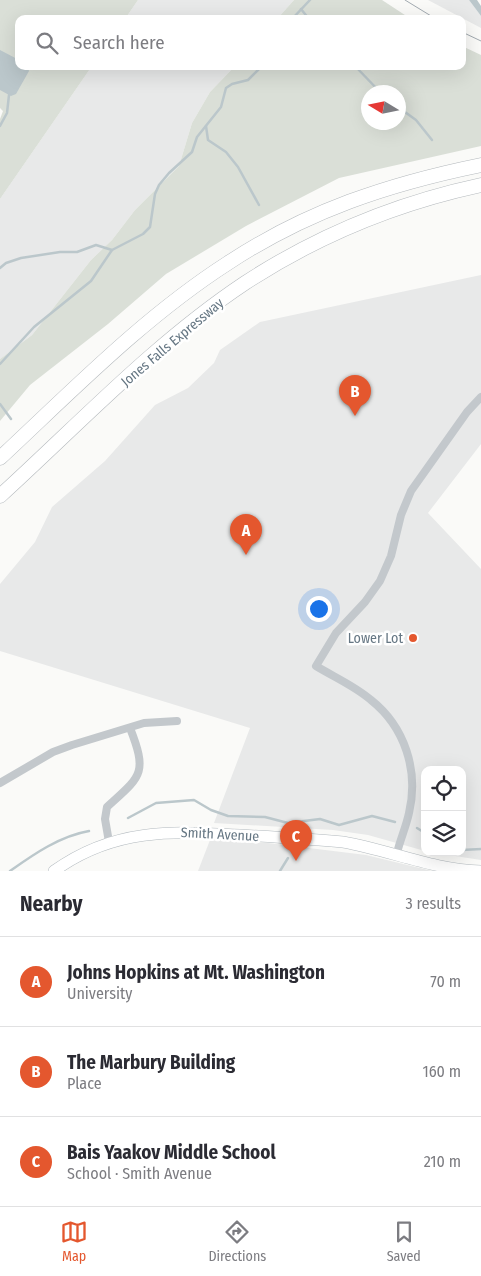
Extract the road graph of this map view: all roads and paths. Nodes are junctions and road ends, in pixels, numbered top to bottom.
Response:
1 (481, 166) edge
2 (481, 185) edge
3 (481, 397) edge
4 (0, 458) edge
5 (0, 496) edge
6 (177, 721) dead end
7 (130, 728) junction
8 (0, 781) edge
9 (109, 842) junction
10 (397, 854) junction
11 (481, 870) edge
12 (54, 871) edge

1 - 4 highway, Jones Falls Expressway
2 - 5 highway, Jones Falls Expressway
3 - 10 street
6 - 7 street
7 - 8 street
7 - 9 street
9 - 10 main road, Smith Avenue
9 - 12 main road, Smith Avenue
10 - 11 main road, Smith Avenue

